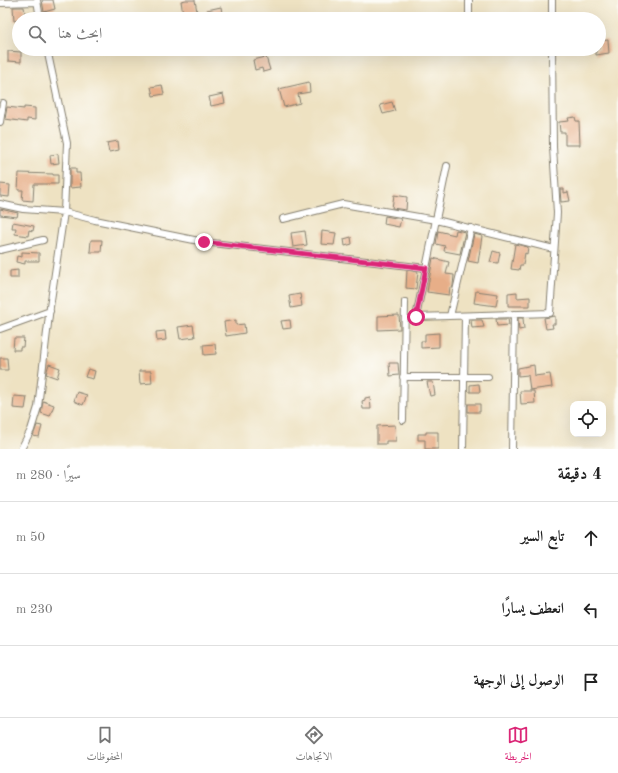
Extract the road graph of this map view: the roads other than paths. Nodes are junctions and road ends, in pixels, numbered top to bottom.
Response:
1 (469, 0) edge
2 (552, 0) edge
3 (37, 1) edge
4 (0, 3) edge
5 (39, 12) edge
6 (469, 12) edge
7 (552, 12) edge
8 (48, 56) edge
9 (552, 56) edge
10 (3, 103) dead end
11 (0, 122) edge
12 (447, 166) dead end
13 (0, 204) edge
14 (64, 212) junction
15 (283, 218) dead end
16 (436, 220) junction
17 (471, 228) junction
18 (43, 240) dead end
19 (554, 249) junction
20 (0, 250) edge
21 (426, 268) junction
22 (405, 302) dead end
23 (50, 311) junction
24 (514, 314) junction
25 (450, 316) junction
26 (464, 316) junction
27 (0, 328) edge
28 (404, 377) junction
29 (464, 377) junction
30 (488, 377) dead end
31 (403, 420) dead end
32 (21, 449) edge
33 (463, 449) edge
34 (512, 449) edge

1 - 6 street
2 - 7 street
3 - 4 street
3 - 5 street
8 - 14 street
9 - 19 street
10 - 11 street
12 - 16 street
13 - 14 street
14 - 21 street
14 - 23 street
15 - 16 street
16 - 17 street
16 - 21 street
17 - 19 street
17 - 25 street
18 - 20 street
19 - 24 street
21 - 25 street
22 - 28 street
23 - 27 street
23 - 32 street
24 - 26 street
24 - 34 street
25 - 26 street
26 - 29 street
28 - 29 street
28 - 31 street
29 - 30 street
29 - 33 street

